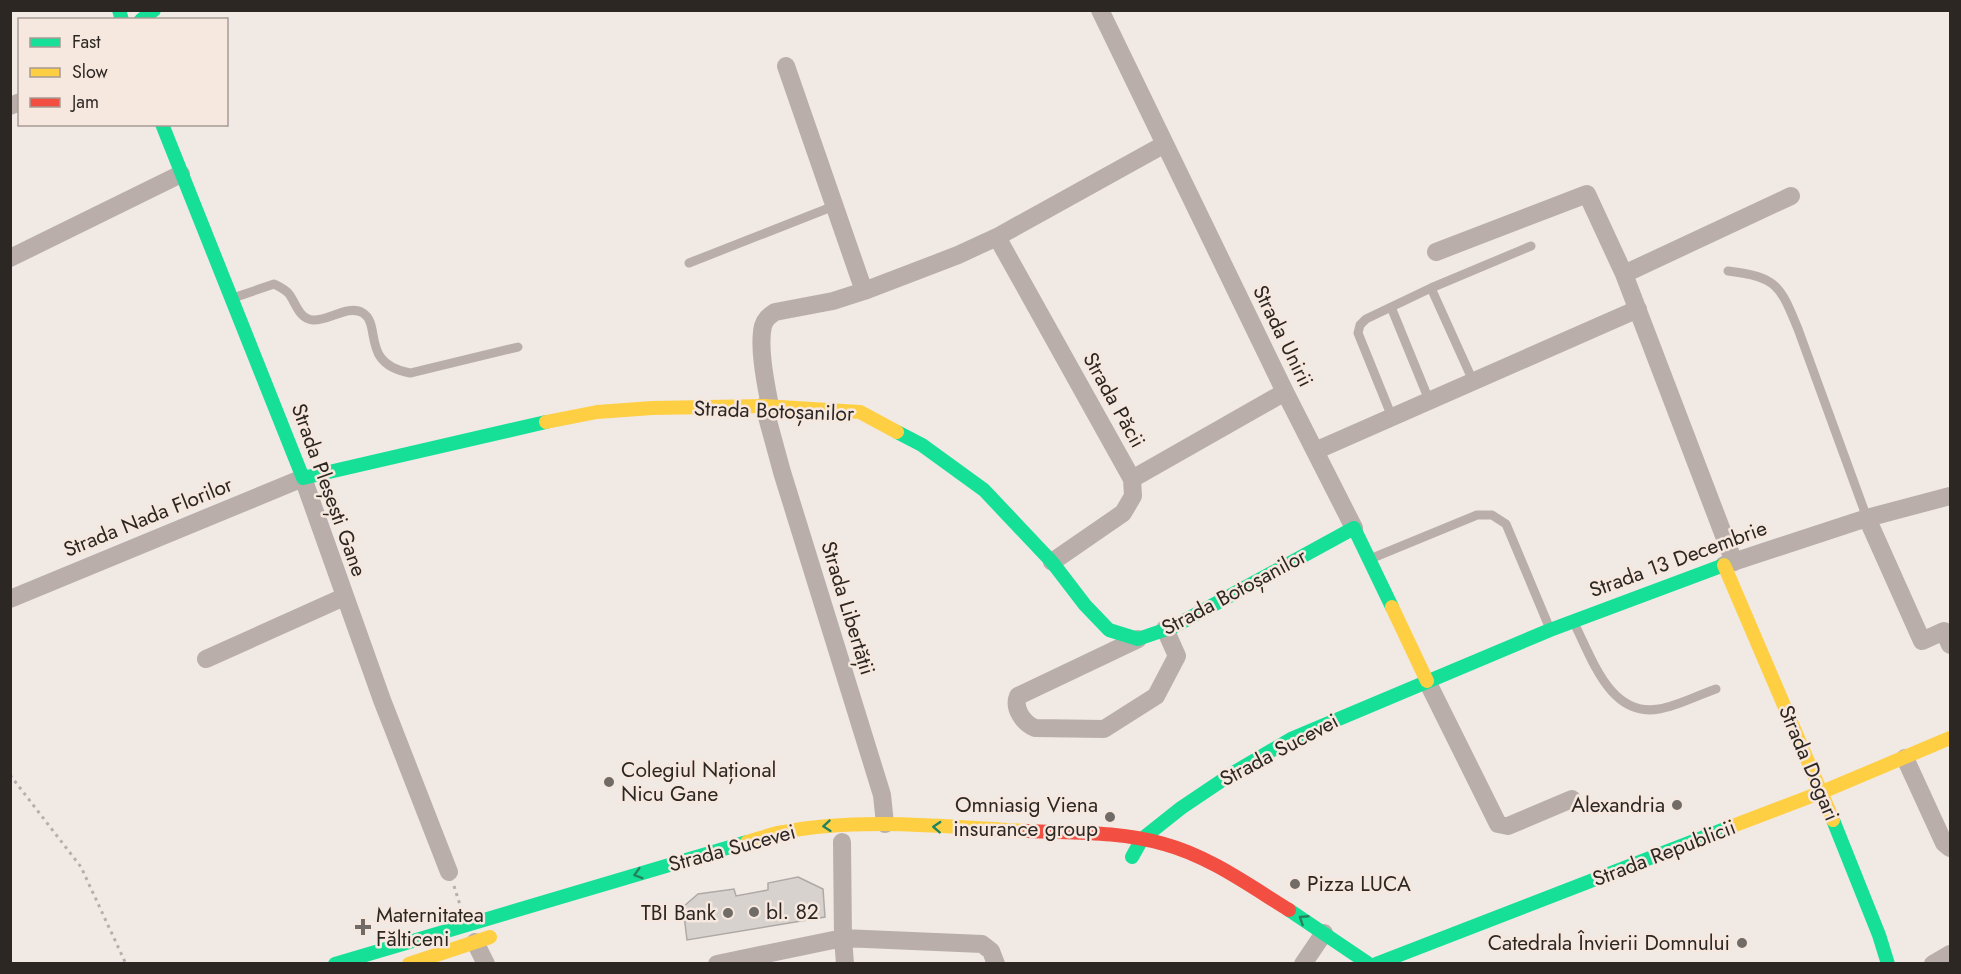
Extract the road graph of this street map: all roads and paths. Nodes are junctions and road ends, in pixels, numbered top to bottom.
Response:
1 (1100, 10) edge
2 (786, 66) dead end
3 (163, 126) edge
4 (1165, 144) junction
5 (182, 174) junction
6 (1791, 196) dead end
7 (834, 206) junction
8 (997, 237) junction
9 (1531, 246) dead end
10 (1436, 252) dead end
11 (10, 258) edge
12 (689, 263) dead end
13 (1728, 271) dead end
14 (1624, 274) junction
15 (1431, 288) junction
16 (864, 291) junction
17 (231, 298) junction
18 (1391, 307) junction
19 (1638, 309) junction
20 (518, 347) dead end
21 (1473, 381) junction
22 (1285, 392) junction
23 (1429, 400) junction
24 (767, 406) junction
25 (1392, 417) junction
26 (1315, 451) junction
27 (303, 477) junction
28 (1132, 479) junction
29 (1950, 496) edge
30 (1867, 518) junction
31 (1354, 528) junction
32 (1370, 559) junction
33 (1052, 562) junction
34 (1729, 563) junction
35 (344, 597) junction
36 (10, 599) edge
37 (1573, 621) junction
38 (1165, 629) junction
39 (1550, 630) junction
40 (1138, 639) junction
41 (1950, 645) edge
42 (206, 659) dead end
43 (1427, 681) junction
44 (1716, 688) dead end
45 (1950, 738) edge
46 (1905, 758) junction
47 (10, 775) edge
48 (1822, 792) junction
49 (1572, 799) dead end
50 (885, 825) junction
51 (1142, 839) junction
52 (843, 842) dead end
53 (1950, 848) edge
54 (1150, 860) dead end
55 (449, 872) joint
56 (467, 924) junction
57 (506, 932) dead end
58 (843, 938) junction
59 (475, 942) junction
60 (1318, 942) junction
61 (1950, 954) edge
62 (373, 958) edge
63 (126, 963) edge
64 (335, 963) edge
65 (409, 963) edge
66 (486, 963) edge
67 (717, 963) edge
68 (845, 963) edge
69 (996, 963) edge
70 (1303, 963) edge
71 (1369, 963) edge
72 (1376, 963) edge
73 (1888, 963) edge
74 (1933, 963) edge

1 - 4 street, Strada Unirii
2 - 7 street
3 - 5 street, Strada Pleșești Gane
4 - 8 street
4 - 22 street, Strada Unirii
5 - 11 street
5 - 17 street, Strada Pleșești Gane
6 - 14 street
7 - 12 lane
7 - 16 street
8 - 16 street
8 - 28 street, Strada Păcii
9 - 15 lane
10 - 14 street
13 - 30 lane
14 - 19 street
15 - 18 lane
15 - 21 lane
16 - 24 street
17 - 20 lane
17 - 27 street, Strada Pleșești Gane
18 - 23 lane
18 - 25 lane
19 - 21 street
19 - 34 street
21 - 23 street
22 - 26 street, Strada Unirii
22 - 28 street
23 - 25 street
24 - 27 street, Strada Botoșanilor
24 - 33 street, Strada Botoșanilor
24 - 50 street, Strada Libertății
25 - 26 street
26 - 31 street, Strada Unirii
27 - 35 street, Strada Pleșești Gane
27 - 36 street, Strada Nada Florilor
28 - 33 street, Strada Păcii
29 - 30 street, Strada 13 Decembrie
30 - 34 street, Strada 13 Decembrie
30 - 41 street
31 - 32 street, Strada Unirii
31 - 38 street, Strada Botoșanilor
32 - 39 lane
32 - 43 street, Strada Unirii
33 - 40 street, Strada Botoșanilor
34 - 37 street, Strada 13 Decembrie
34 - 48 street, Strada Dogari
35 - 42 street
35 - 55 street, Strada Pleșești Gane
37 - 39 street, Strada 13 Decembrie
37 - 44 lane
38 - 40 street, Strada Botoșanilor
38 - 40 street
39 - 43 street, Strada 13 Decembrie
43 - 49 street
43 - 51 street, Strada Sucevei
45 - 46 street, Strada Republicii
46 - 48 street, Strada Republicii
46 - 53 street
47 - 63 path
48 - 72 street, Strada Republicii
48 - 73 street, Strada Dogari
51 -> 50 street, Strada Sucevei
50 -> 56 street, Strada Sucevei
51 - 54 street, Strada Sucevei
60 -> 51 street
52 - 58 street
55 - 56 path
56 - 62 street, Strada Sucevei
57 - 59 street
58 - 67 street
58 - 68 street
58 - 69 street
59 - 65 street
59 - 66 street
60 - 70 street
60 - 71 street
61 - 74 street
62 - 64 street, Strada Sucevei

